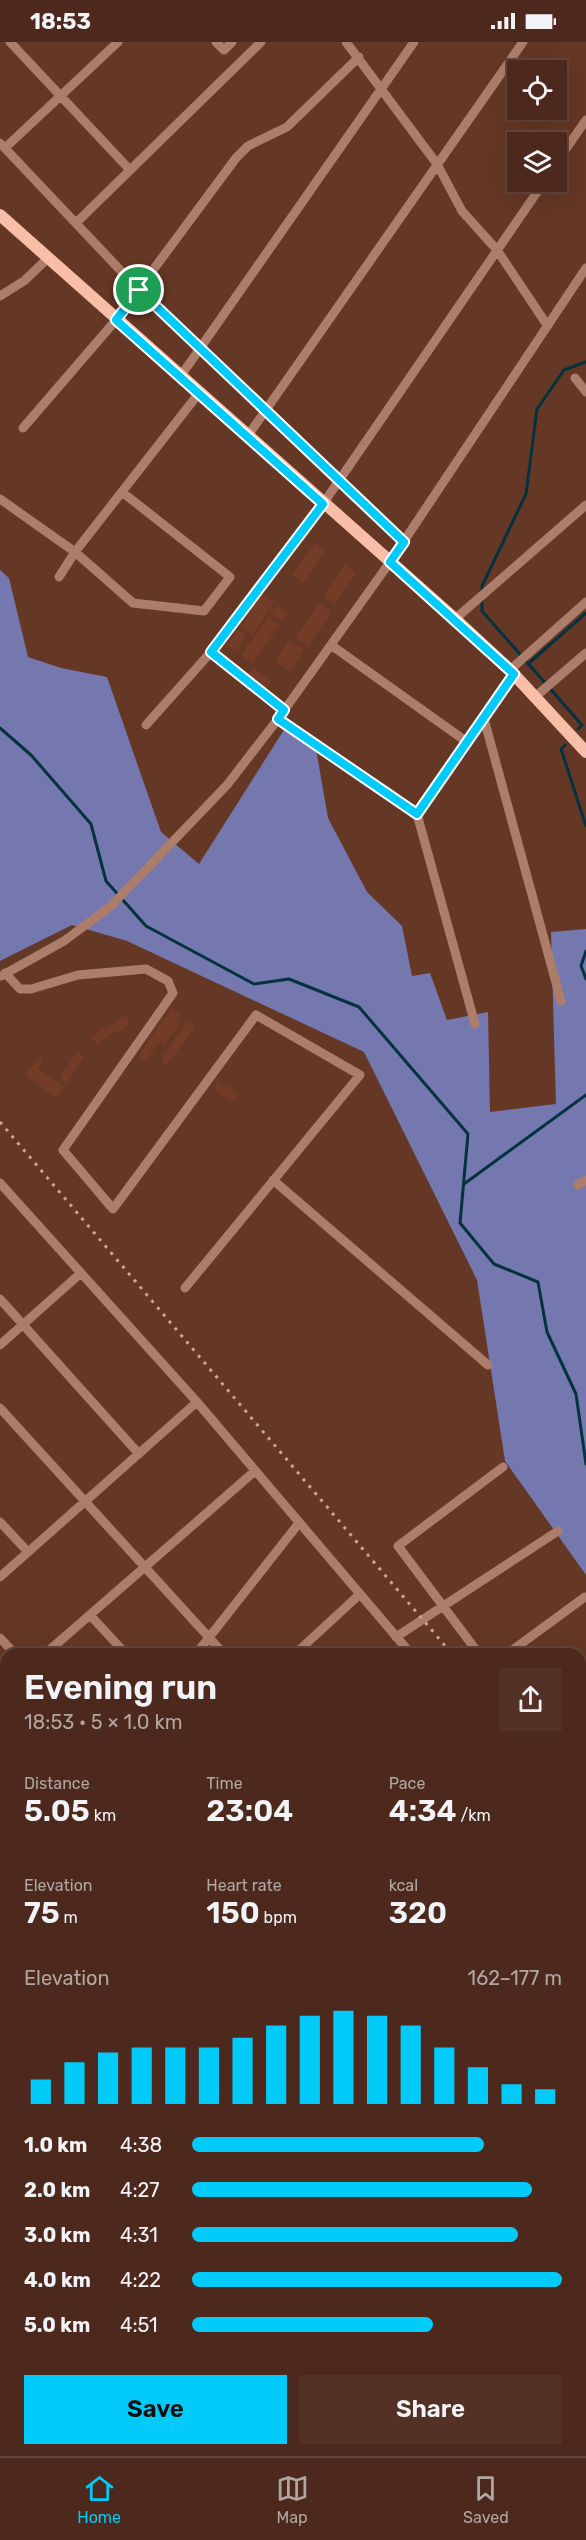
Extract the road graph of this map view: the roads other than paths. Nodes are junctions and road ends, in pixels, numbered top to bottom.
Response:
1 (10, 42) edge
2 (118, 42) edge
3 (216, 42) edge
4 (232, 42) edge
5 (261, 42) edge
6 (346, 42) edge
7 (414, 42) edge
8 (523, 42) edge
9 (359, 57) junction
10 (382, 87) junction
11 (61, 96) junction
12 (586, 120) edge
13 (3, 146) edge
14 (567, 147) edge
15 (437, 164) junction
16 (130, 170) junction
17 (537, 192) edge
18 (0, 215) edge
19 (77, 222) junction
20 (497, 250) junction
21 (47, 259) junction
22 (586, 268) edge
23 (139, 290) junction
24 (0, 296) edge
25 (116, 320) junction
26 (547, 325) junction
27 (200, 348) junction
28 (180, 377) junction
29 (575, 378) dead end
30 (586, 392) edge
31 (198, 393) junction
32 (265, 410) junction
33 (23, 428) dead end
34 (247, 436) junction
35 (339, 480) junction
36 (122, 492) junction
37 (0, 499) edge
38 (323, 504) junction
39 (586, 505) edge
40 (404, 542) junction
41 (75, 552) junction
42 (390, 562) junction
43 (59, 577) dead end
44 (586, 602) edge
45 (456, 619) junction
46 (331, 645) junction
47 (211, 652) junction
48 (586, 653) edge
49 (512, 672) junction
50 (535, 697) junction
51 (284, 710) junction
52 (278, 719) junction
53 (483, 719) junction
54 (146, 725) dead end
55 (467, 742) junction
56 (586, 752) edge
57 (417, 814) junction
58 (3, 975) edge
59 (561, 1001) dead end
60 (476, 1024) dead end
61 (273, 1180) junction
62 (0, 1183) edge
63 (81, 1273) junction
64 (184, 1288) dead end
65 (0, 1299) edge
66 (23, 1324) junction
67 (0, 1345) edge
68 (488, 1365) dead end
69 (197, 1402) junction
70 (0, 1408) edge
71 (139, 1454) junction
72 (502, 1467) dead end
73 (255, 1471) junction
74 (85, 1502) junction
75 (0, 1522) edge
76 (299, 1522) junction
77 (558, 1531) dead end
78 (28, 1552) junction
79 (144, 1567) junction
80 (0, 1577) edge
81 (360, 1594) junction
82 (585, 1597) edge
83 (443, 1606) junction
84 (90, 1615) junction
85 (396, 1637) junction
86 (209, 1638) junction
87 (52, 1648) edge
88 (120, 1648) edge
89 (201, 1648) edge
90 (218, 1648) edge
91 (302, 1648) edge
92 (404, 1648) edge
93 (474, 1648) edge
94 (515, 1648) edge

1 - 11 street
2 - 11 street
3 - 4 street
5 - 16 street
6 - 9 street
7 - 10 street
8 - 15 street
9 - 10 street
9 - 23 street
10 - 15 street
10 - 27 street
11 - 13 street
11 - 16 street
12 - 14 street
13 - 19 street
15 - 20 street
15 - 32 street
16 - 19 street
17 - 20 street
18 - 21 main road
19 - 23 street
20 - 26 street
20 - 35 street
21 - 24 street
21 - 25 main road
22 - 26 street
23 - 25 street
23 - 27 street
25 - 28 main road
25 - 33 street
26 - 40 street
27 - 28 street
27 - 32 street
28 - 31 main road
29 - 30 street
31 - 34 main road
31 - 36 street
32 - 34 street
32 - 35 street
34 - 38 main road
35 - 38 street
35 - 40 street
36 - 41 street
36 - 41 street
37 - 41 street
38 - 42 main road
38 - 47 street
39 - 45 street
40 - 42 street
41 - 43 street
42 - 45 main road
42 - 46 street
44 - 49 street
45 - 49 main road
46 - 51 street
46 - 55 street
47 - 51 street
47 - 54 street
48 - 50 street
49 - 50 main road
49 - 53 street
50 - 56 main road
51 - 52 street
52 - 57 street
52 - 58 street
53 - 55 street
53 - 59 street
55 - 57 street
57 - 60 street
58 - 61 street
61 - 64 street
61 - 68 street
62 - 63 street
63 - 66 street
63 - 69 street
65 - 66 street
66 - 67 street
66 - 71 street
69 - 71 street
69 - 73 street
70 - 74 street
71 - 74 street
72 - 83 street
73 - 76 street
73 - 79 street
74 - 78 street
74 - 79 street
75 - 78 street
76 - 81 street
76 - 86 street
77 - 83 street
78 - 80 street
79 - 84 street
79 - 86 street
81 - 85 street
81 - 91 street
82 - 94 street
83 - 85 street
83 - 93 street
84 - 87 street
84 - 88 street
85 - 92 street
86 - 89 street
86 - 90 street

